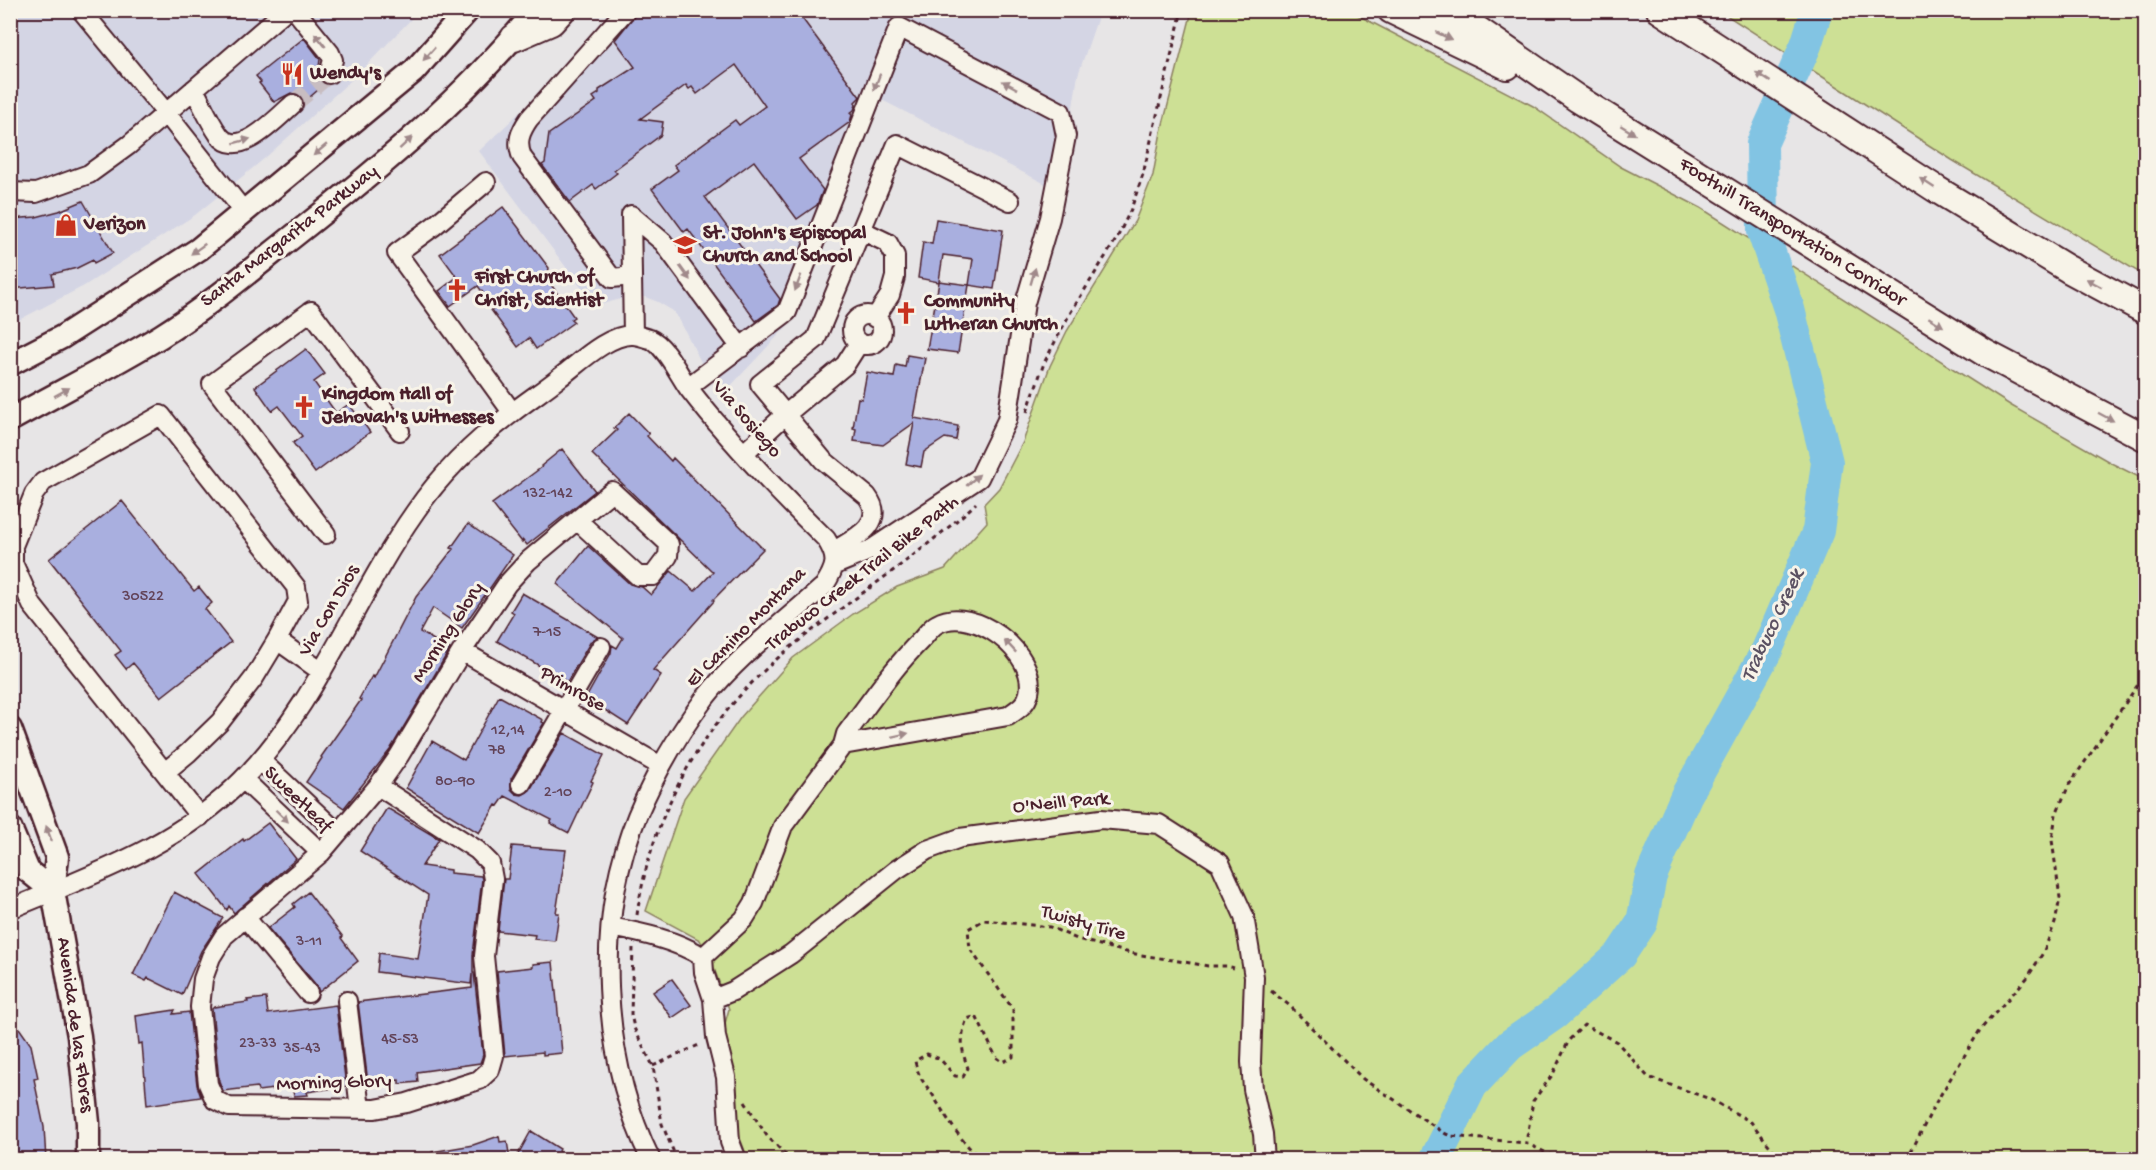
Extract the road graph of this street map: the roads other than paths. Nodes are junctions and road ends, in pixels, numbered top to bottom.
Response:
1 (81, 10) edge
2 (286, 10) edge
3 (295, 10) edge
4 (468, 10) edge
5 (536, 10) edge
6 (562, 10) edge
7 (626, 10) edge
8 (1391, 10) edge
9 (1449, 10) edge
10 (1660, 10) edge
11 (514, 39) junction
12 (329, 74) dead end
13 (194, 89) junction
14 (1578, 99) junction
15 (293, 104) tunnel mouth
16 (166, 113) junction
17 (486, 182) dead end
18 (10, 192) edge
19 (1010, 201) dead end
20 (244, 213) junction
21 (861, 230) junction
22 (632, 276) junction
23 (2145, 311) edge
24 (633, 335) junction
25 (741, 348) junction
26 (10, 364) edge
27 (688, 387) junction
28 (512, 412) junction
29 (785, 414) junction
30 (10, 420) edge
31 (400, 431) dead end
32 (2145, 438) edge
33 (744, 453) junction
34 (578, 521) junction
35 (326, 534) dead end
36 (831, 551) junction
37 (278, 640) junction
38 (601, 647) dead end
39 (462, 651) junction
40 (322, 672) junction
41 (562, 710) junction
42 (10, 729) edge
43 (843, 745) junction
44 (260, 760) junction
45 (661, 766) junction
46 (165, 772) junction
47 (243, 779) junction
48 (521, 784) dead end
49 (378, 786) junction
50 (200, 817) junction
51 (10, 828) edge
52 (338, 833) junction
53 (321, 853) junction
54 (53, 891) junction
55 (10, 909) edge
56 (245, 917) junction
57 (611, 927) junction
58 (703, 957) junction
59 (308, 993) dead end
60 (713, 999) junction
61 (347, 1001) dead end
62 (360, 1109) junction
63 (88, 1160) edge
64 (651, 1160) edge
65 (737, 1160) edge
66 (1265, 1160) edge

1 - 16 street
2 - 13 street
12 -> 3 street
4 -> 20 main road
5 - 11 main road, Santa Margarita Parkway
6 - 11 highway
7 - 22 street
8 -> 14 highway
9 - 14 highway, Foothill Transportation Corridor
23 -> 10 highway
30 -> 11 main road, Santa Margarita Parkway
13 -> 15 street
13 - 16 street
14 -> 32 highway, Foothill Transportation Corridor
16 - 18 street
16 - 20 street
17 - 28 street
19 - 21 street
20 -> 26 main road
21 - 29 street
21 - 29 street
22 - 24 street
22 -> 25 street
24 - 27 street, Via Sosiego
24 - 28 street, Via Con Dios
25 - 27 street
36 -> 25 street
27 - 33 street, Via Sosiego
28 - 40 street, Via Con Dios
29 - 33 street
29 - 36 street
31 - 35 street
33 - 36 street, Via Sosiego
34 - 34 street, Morning Glory
34 - 39 street, Morning Glory
36 - 45 street, El Camino Montana
37 - 40 street
37 - 46 street
37 - 46 street
38 - 41 street
39 - 41 street, Primrose
39 - 49 street, Morning Glory
40 - 44 street, Via Con Dios
41 - 45 street, Primrose
41 - 48 street
54 -> 42 main road, Avenida de las Flores
43 -> 43 street
43 - 58 street
44 - 47 street, Via Con Dios
44 - 52 street, Sweetleaf
45 - 57 street, El Camino Montana
46 - 50 street
47 - 50 street, Via Con Dios
47 -> 53 street, Sweetleaf
49 - 52 street, Morning Glory
49 - 62 street, Morning Glory
50 - 54 street, Via Con Dios
51 - 54 main road
52 - 53 street, Morning Glory
53 - 56 street, Morning Glory
54 - 55 street, Via Con Dios
54 - 63 main road, Avenida de las Flores
56 - 59 street
56 - 62 street, Morning Glory
57 - 58 street
57 - 64 street, El Camino Montana
58 - 60 street
60 - 65 street
60 - 66 street, O'Neill Park
61 - 62 street

